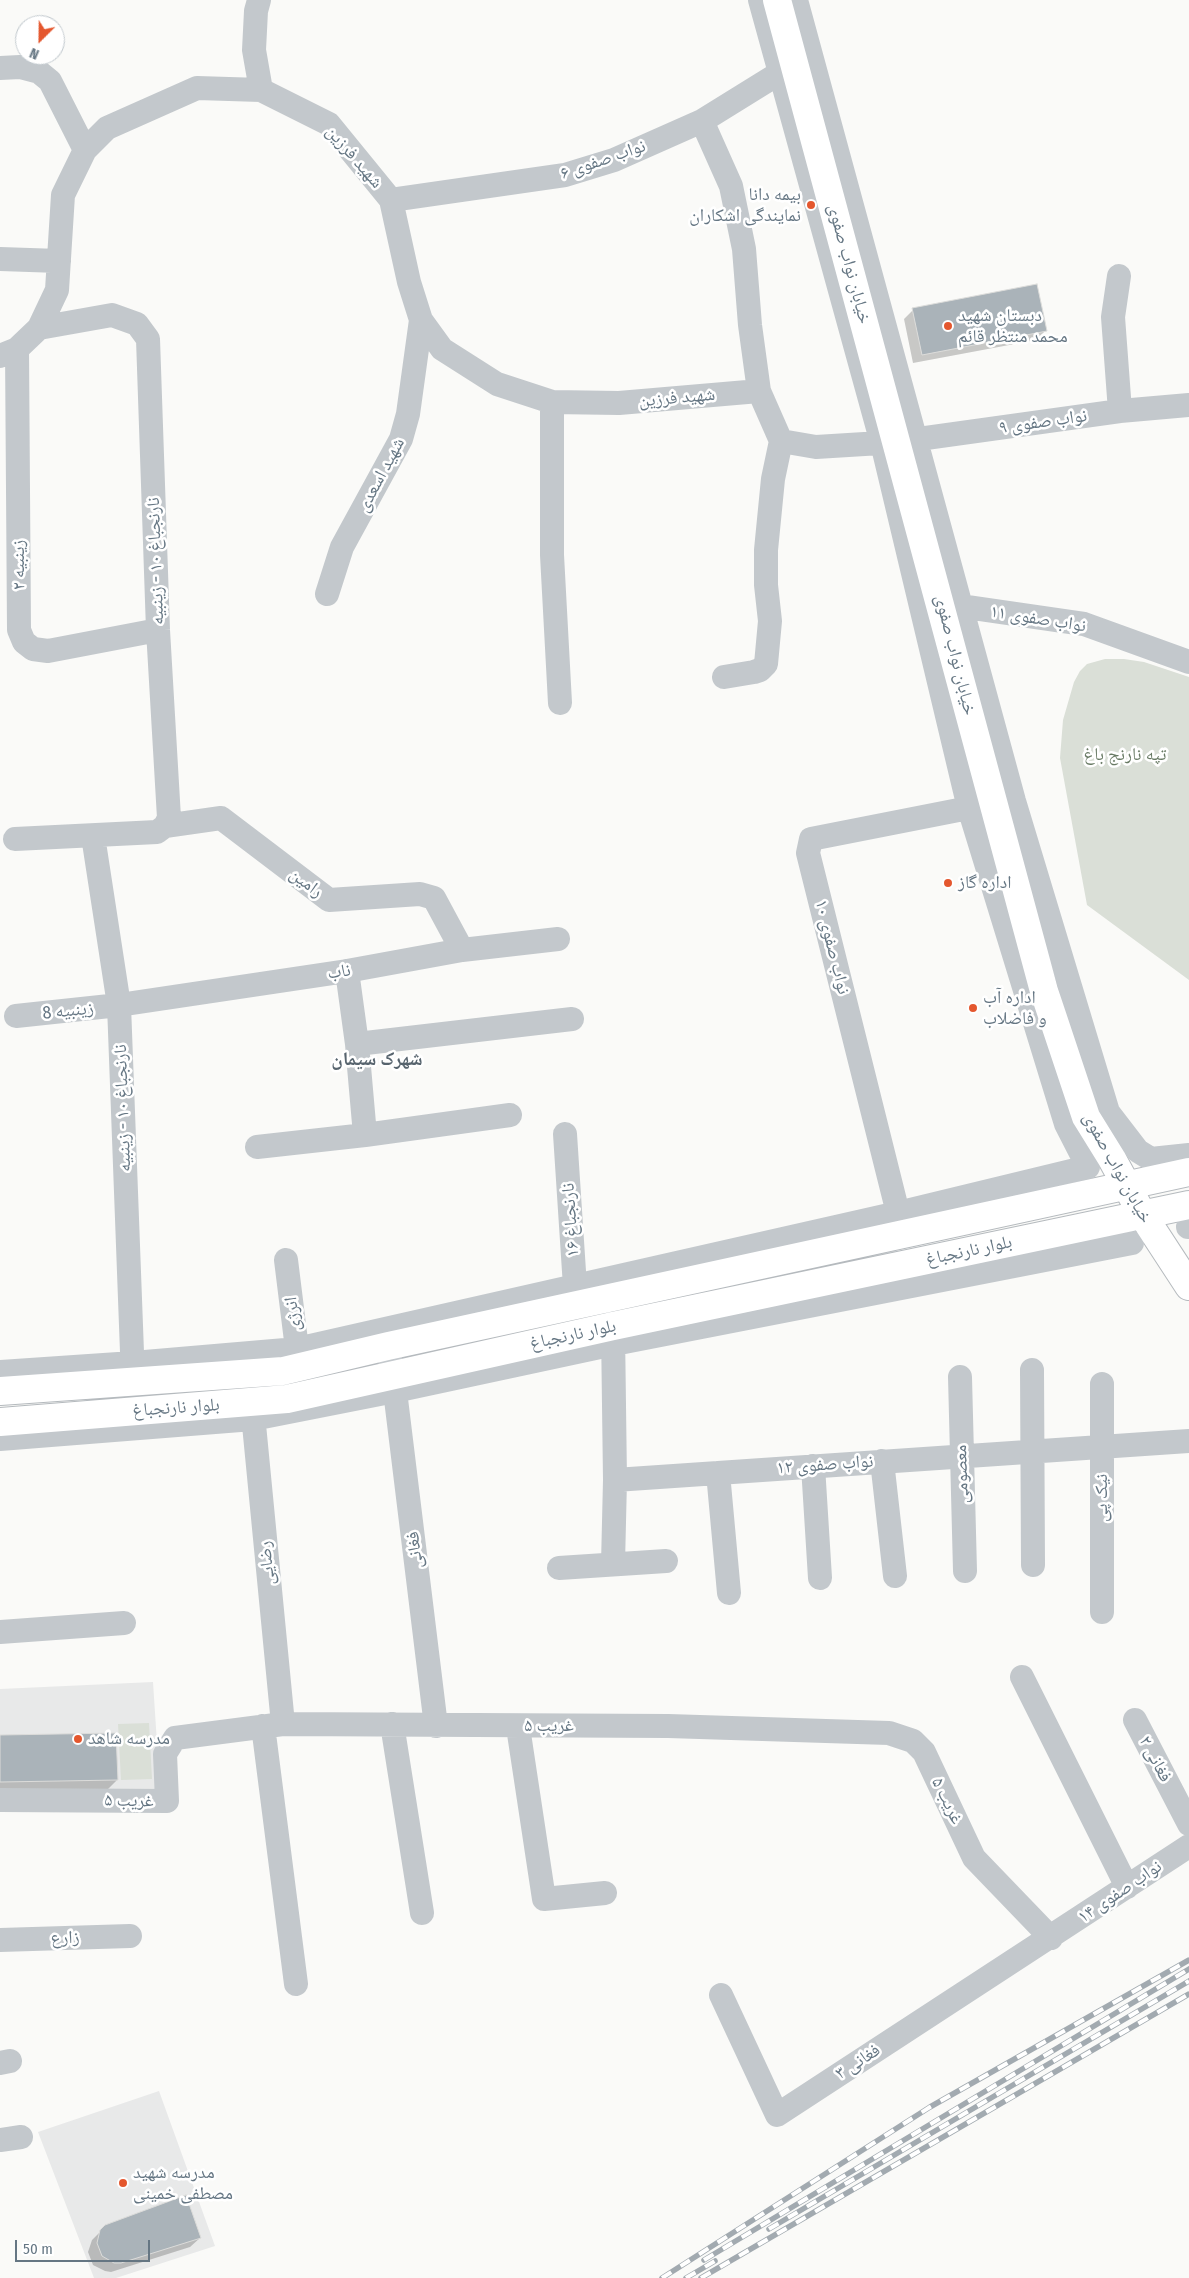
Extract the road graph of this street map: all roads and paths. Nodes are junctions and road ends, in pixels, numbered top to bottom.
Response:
1 (259, 0) edge
2 (760, 0) edge
3 (777, 0) edge
4 (796, 0) edge
5 (0, 68) edge
6 (788, 68) junction
7 (261, 90) junction
8 (702, 121) junction
9 (85, 150) junction
10 (391, 200) junction
11 (0, 259) edge
12 (59, 261) junction
13 (1119, 276) dead end
14 (421, 320) junction
15 (39, 328) junction
16 (9, 352) edge
17 (759, 391) junction
18 (552, 402) junction
19 (1189, 405) edge
20 (1120, 411) junction
21 (781, 441) junction
22 (898, 442) junction
23 (327, 594) dead end
24 (951, 605) junction
25 (158, 630) junction
26 (1189, 662) edge
27 (724, 677) dead end
28 (560, 703) dead end
29 (981, 805) junction
30 (165, 826) junction
31 (93, 836) junction
32 (14, 839) dead end
33 (558, 938) dead end
34 (462, 950) junction
35 (348, 971) junction
36 (119, 1005) junction
37 (16, 1016) dead end
38 (572, 1019) dead end
39 (358, 1044) junction
40 (510, 1115) dead end
41 (565, 1134) dead end
42 (365, 1135) junction
43 (257, 1147) dead end
44 (1189, 1155) edge
45 (1189, 1172) edge
46 (1126, 1186) junction
47 (1142, 1214) junction
48 (1188, 1214) edge
49 (901, 1224) junction
50 (1132, 1243) dead end
51 (286, 1260) dead end
52 (1189, 1286) edge
53 (576, 1296) junction
54 (613, 1335) junction
55 (388, 1346) junction
56 (298, 1358) junction
57 (1032, 1370) dead end
58 (0, 1372) edge
59 (133, 1373) junction
60 (960, 1377) dead end
61 (394, 1383) junction
62 (1102, 1384) dead end
63 (0, 1391) edge
64 (252, 1411) junction
65 (0, 1422) edge
66 (0, 1438) edge
67 (1189, 1441) edge
68 (1102, 1445) junction
69 (1032, 1450) junction
70 (961, 1455) junction
71 (882, 1461) junction
72 (813, 1466) junction
73 (718, 1473) junction
74 (615, 1480) junction
75 (666, 1561) dead end
76 (613, 1564) junction
77 (1033, 1564) dead end
78 (559, 1568) dead end
79 (965, 1571) dead end
80 (895, 1576) dead end
81 (820, 1578) dead end
82 (730, 1593) dead end
83 (1102, 1612) dead end
84 (124, 1623) dead end
85 (0, 1632) edge
86 (1022, 1676) dead end
87 (1135, 1720) dead end
88 (392, 1724) junction
89 (273, 1725) junction
90 (436, 1726) junction
91 (518, 1727) junction
92 (0, 1800) edge
93 (1189, 1824) edge
94 (1189, 1846) edge
95 (1126, 1887) junction
96 (605, 1893) dead end
97 (422, 1913) dead end
98 (130, 1936) dead end
99 (1051, 1938) junction
100 (0, 1940) edge
101 (296, 1984) dead end
102 (721, 1995) dead end

1 - 7 street
2 - 6 street
3 - 6 main road, خیابان نواب صفوی
4 - 22 street
5 - 9 street
6 - 8 street, نواب صفوی ۶
6 - 22 main road, خیابان نواب صفوی
7 - 9 street, شهید فرزین
7 - 10 street, شهید فرزین
8 - 10 street, نواب صفوی ۶
8 - 17 street
9 - 12 street, شهید فرزین
10 - 14 street, شهید فرزین
11 - 12 street
12 - 15 street, شهید فرزین
13 - 20 street
14 - 18 street, شهید فرزین
14 - 23 street, شهید اسعدی
15 - 16 street, شهید فرزین
15 - 25 street, نارنجباغ ۱۰ - زینبیه
16 - 25 street, زینبیه ۲
17 - 18 street, شهید فرزین
17 - 21 street
18 - 28 street
19 - 20 street, نواب صفوی ۹
20 - 22 street, نواب صفوی ۹
21 - 22 street, نواب صفوی ۹
21 - 27 street
22 - 24 main road, خیابان نواب صفوی
22 - 29 street
24 - 26 street, نواب صفوی ۱۱
24 - 29 main road, خیابان نواب صفوی
24 - 44 street
25 - 30 street, نارنجباغ ۱۰ - زینبیه
29 - 46 main road, خیابان نواب صفوی
29 - 49 street, نواب صفوی ۱۰
29 - 49 street
30 - 31 street
30 - 34 street, رامین
31 - 32 street
31 - 36 street, نارنجباغ ۱۰ - زینبیه
33 - 34 street, ناب
34 - 35 street, ناب
35 - 36 street, ناب
35 - 39 street
36 - 37 street, زینبیه 8
36 - 59 street, نارنجباغ ۱۰ - زینبیه
38 - 39 street
39 - 42 street
40 - 42 street
41 - 53 street, نارنجباغ ۱۶
42 - 43 street
45 - 46 main road, بلوار نارنجباغ
46 - 47 main road, خیابان نواب صفوی
46 - 49 main road, بلوار نارنجباغ
47 - 48 main road, بلوار نارنجباغ
47 - 52 main road, خیابان نواب صفوی
47 - 54 main road, بلوار نارنجباغ
49 - 53 main road, بلوار نارنجباغ
50 - 54 street
51 - 56 street, انرژی
53 - 55 main road, بلوار نارنجباغ
53 - 56 street
54 - 61 main road, بلوار نارنجباغ
54 - 74 street
55 - 56 main road, بلوار نارنجباغ
55 - 61 street, فغانی
56 - 59 main road, بلوار نارنجباغ
57 - 69 street
58 - 59 street
59 - 63 main road, بلوار نارنجباغ
60 - 70 street, معصومی
61 - 64 main road, بلوار نارنجباغ
61 - 90 street, فغانی
62 - 68 street, نیک پی
64 - 65 main road, بلوار نارنجباغ
64 - 66 street
64 - 89 street, رضایی
67 - 68 street, نواب صفوی ۱۲
68 - 69 street, نواب صفوی ۱۲
68 - 83 street, نیک پی
69 - 70 street, نواب صفوی ۱۲
69 - 77 street
70 - 71 street, نواب صفوی ۱۲
70 - 79 street, معصومی
71 - 72 street, نواب صفوی ۱۲
71 - 80 street
72 - 73 street, نواب صفوی ۱۲
72 - 81 street
73 - 74 street, نواب صفوی ۱۲
73 - 82 street
74 - 76 street
75 - 76 street
76 - 78 street
84 - 85 street
86 - 95 street
87 - 93 street, فغانی ۲
88 - 89 street, غریب ۵
88 - 90 street, غریب ۵
88 - 97 street
89 - 92 street, غریب ۵
89 - 101 street, رضایی
90 - 91 street, غریب ۵
91 - 96 street
91 - 99 street, غریب ۵
94 - 95 street, نواب صفوی ۱۴
95 - 99 street, نواب صفوی ۱۴
98 - 100 street, زارع
99 - 102 street, فغانی ۳

